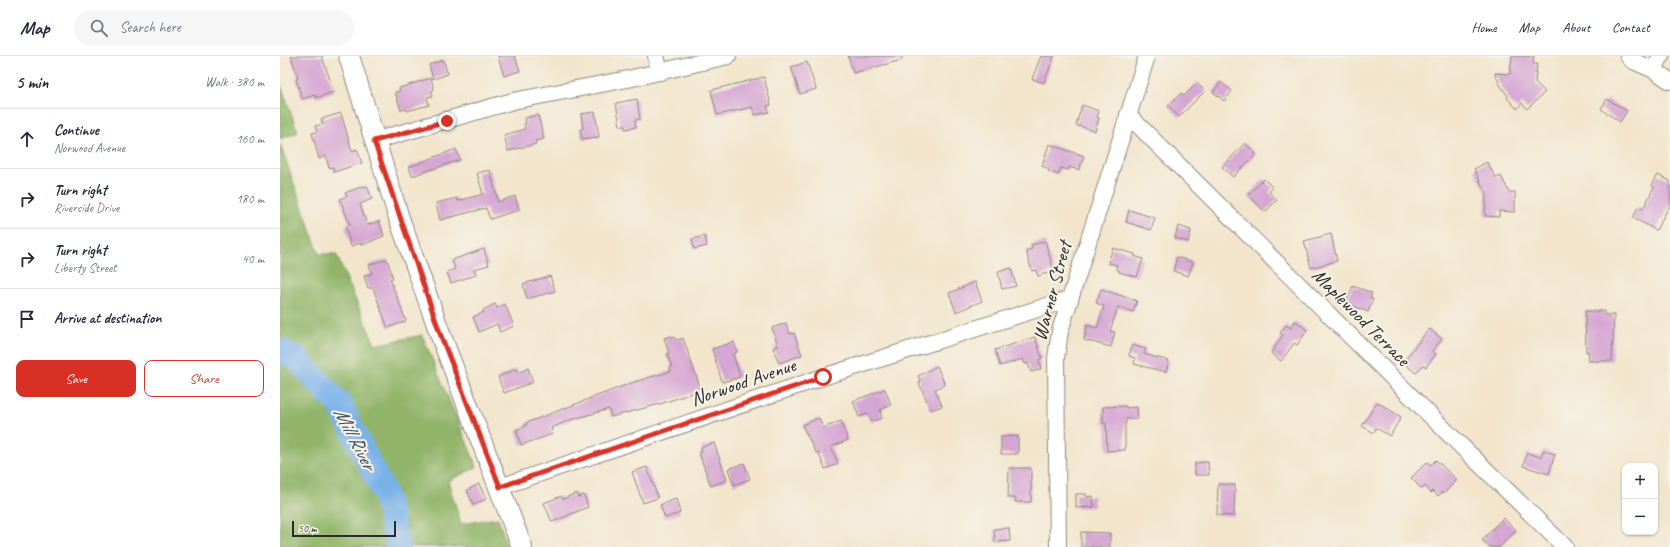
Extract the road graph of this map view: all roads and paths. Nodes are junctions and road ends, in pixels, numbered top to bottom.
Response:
1 (349, 56) edge
2 (656, 56) edge
3 (728, 56) edge
4 (1147, 56) edge
5 (1628, 56) edge
6 (1658, 63) edge
7 (660, 72) junction
8 (1670, 81) edge
9 (1128, 115) junction
10 (374, 141) junction
11 (1069, 299) junction
12 (500, 487) junction
13 (522, 547) edge
14 (1058, 547) edge
15 (1565, 547) edge

1 - 10 street
2 - 7 street
3 - 7 street
4 - 9 street, Warner Street
5 - 6 street
6 - 8 street
7 - 10 street
9 - 11 street, Warner Street
9 - 15 street, Maplewood Terrace
10 - 12 street
11 - 12 street, Norwood Avenue
11 - 14 street, Warner Street
12 - 13 street

